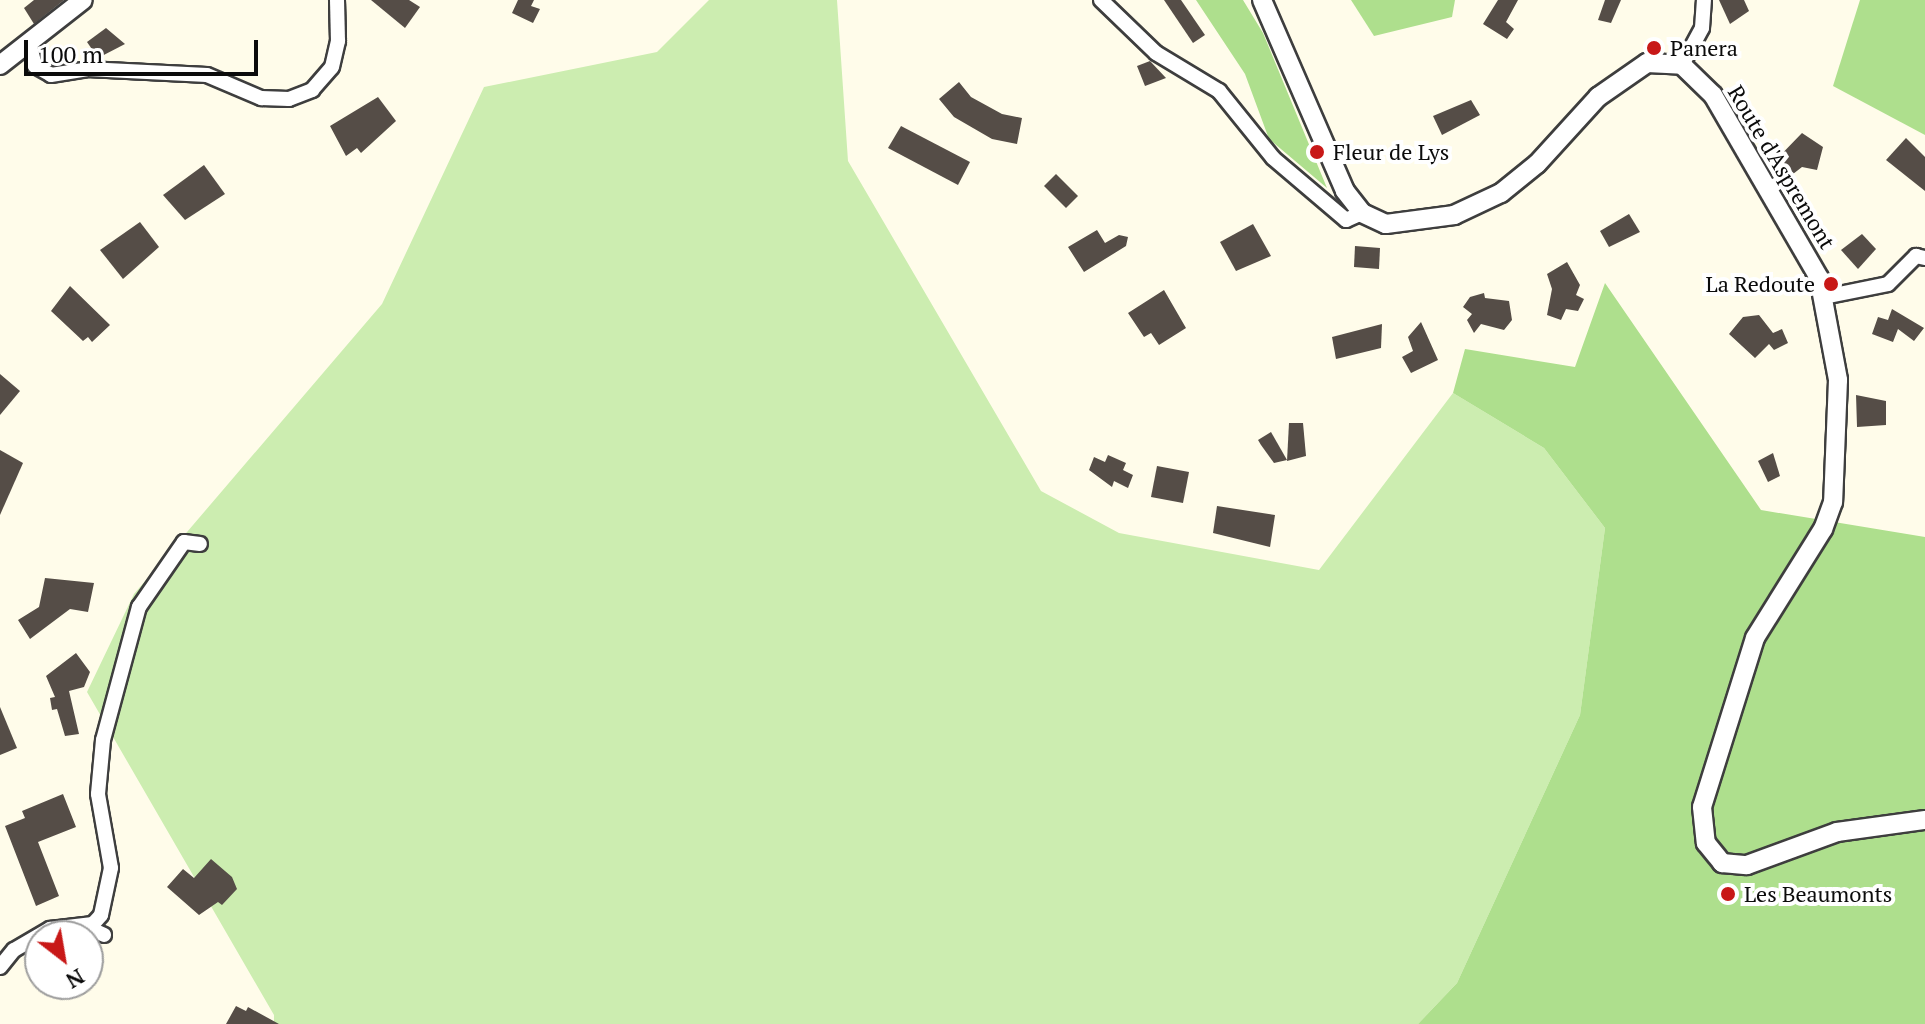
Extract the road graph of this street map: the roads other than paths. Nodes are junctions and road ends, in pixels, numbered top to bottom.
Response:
1 (83, 0) edge
2 (337, 0) edge
3 (1101, 0) edge
4 (1262, 0) edge
5 (1704, 0) edge
6 (29, 42) junction
7 (0, 65) edge
8 (1682, 65) junction
9 (1362, 213) junction
10 (1925, 258) edge
11 (1824, 297) junction
12 (200, 544) dead end
13 (1925, 820) edge
14 (93, 920) edge
15 (24, 944) edge
16 (0, 967) edge

1 - 6 street
2 - 6 street
3 - 9 street
4 - 9 street
5 - 8 street
6 - 7 street
8 - 9 street
8 - 11 street, Route d'Aspremont
10 - 11 street
11 - 13 street, Route d'Aspremont
12 - 14 street
15 - 16 street

